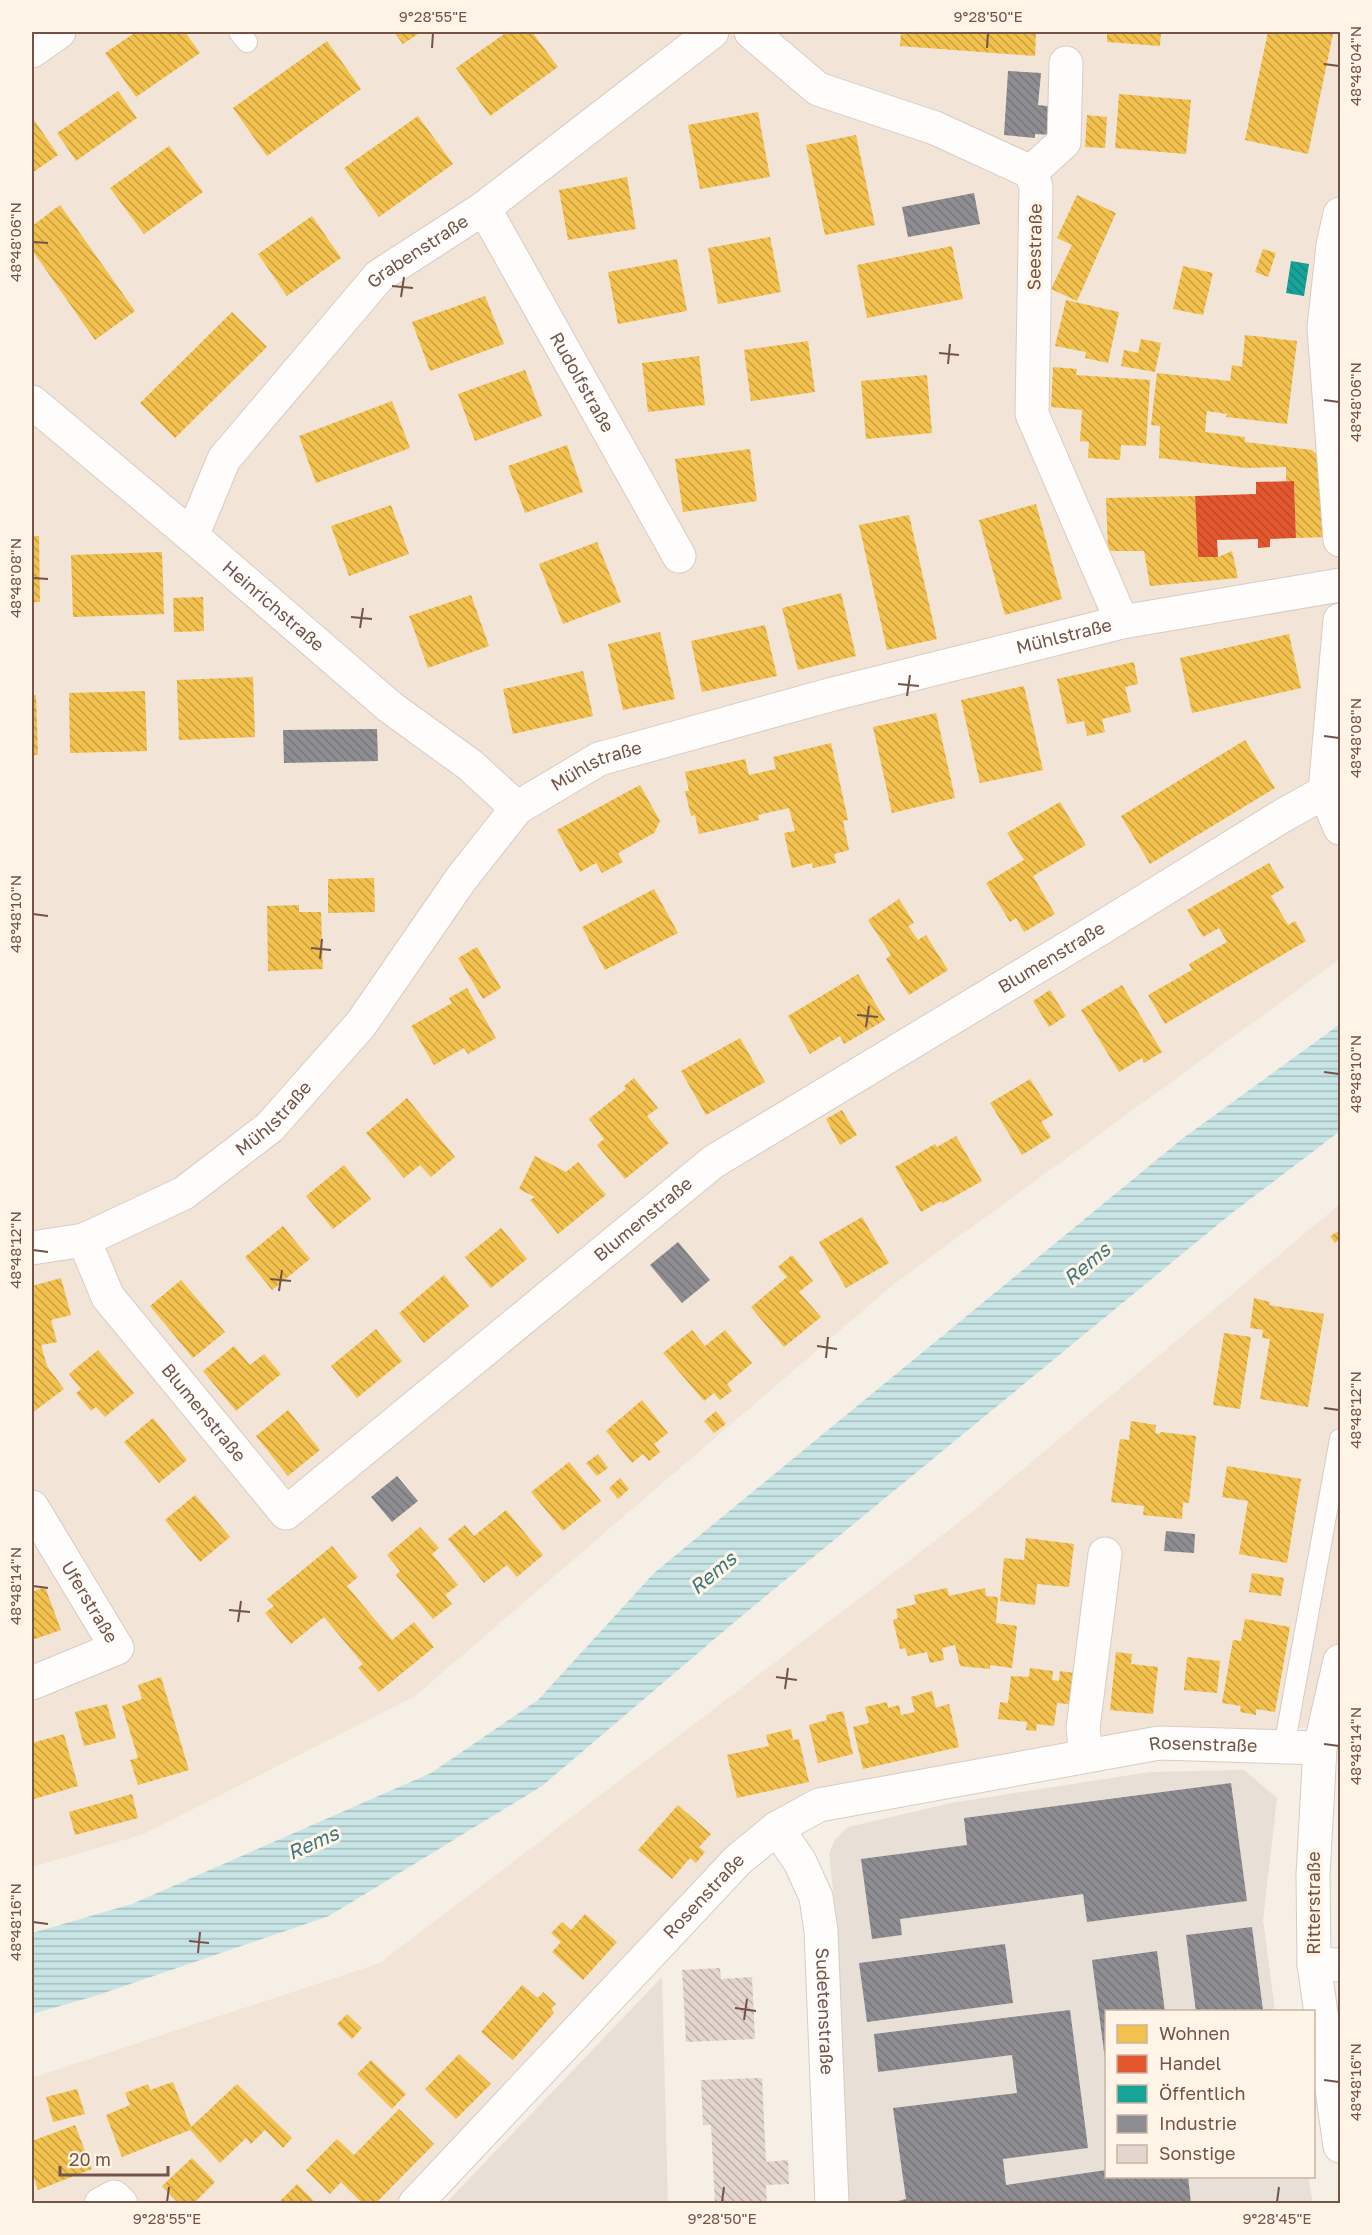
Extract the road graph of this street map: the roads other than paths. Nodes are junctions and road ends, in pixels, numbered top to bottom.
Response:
1 (59, 32) edge
2 (712, 32) edge
3 (751, 32) edge
4 (32, 51) edge
5 (1066, 63) dead end
6 (1031, 172) junction
7 (484, 208) junction
8 (1341, 214) edge
9 (32, 402) edge
10 (192, 536) junction
11 (1341, 540) edge
12 (679, 556) dead end
13 (1341, 585) edge
14 (1341, 620) edge
15 (1122, 622) junction
16 (1324, 792) junction
17 (518, 808) junction
18 (1341, 828) edge
19 (84, 1240) junction
20 (32, 1248) edge
21 (1341, 1439) edge
22 (32, 1507) edge
23 (1105, 1554) dead end
24 (1341, 1661) edge
25 (32, 1683) edge
26 (1284, 1747) junction
27 (1320, 1748) junction
28 (1086, 1756) junction
29 (777, 1828) junction
30 (1328, 1964) edge
31 (1341, 2146) edge
32 (101, 2204) edge
33 (121, 2204) edge
34 (415, 2204) edge
35 (832, 2204) edge

1 - 4 street
2 - 7 street, Grabenstraße
3 - 6 street
5 - 6 street
6 - 15 street, Seestraße
7 - 10 street, Grabenstraße
7 - 12 street, Rudolfstraße
8 - 11 street
9 - 10 street, Heinrichstraße
10 - 17 street, Heinrichstraße
13 - 15 street, Mühlstraße
14 - 16 street
15 - 17 street, Mühlstraße
16 - 18 street
16 - 19 street, Blumenstraße
17 - 19 street, Mühlstraße
19 - 20 street, Mühlstraße
21 - 26 lane
22 - 25 street, Uferstraße
23 - 28 street
24 - 27 street, Ritterstraße
26 - 27 street, Rosenstraße
26 - 28 street, Rosenstraße
27 - 30 street, Ritterstraße
28 - 29 street, Rosenstraße
29 - 34 street, Rosenstraße
29 - 35 street, Sudetenstraße
30 - 31 street, Ritterstraße
32 - 33 street

